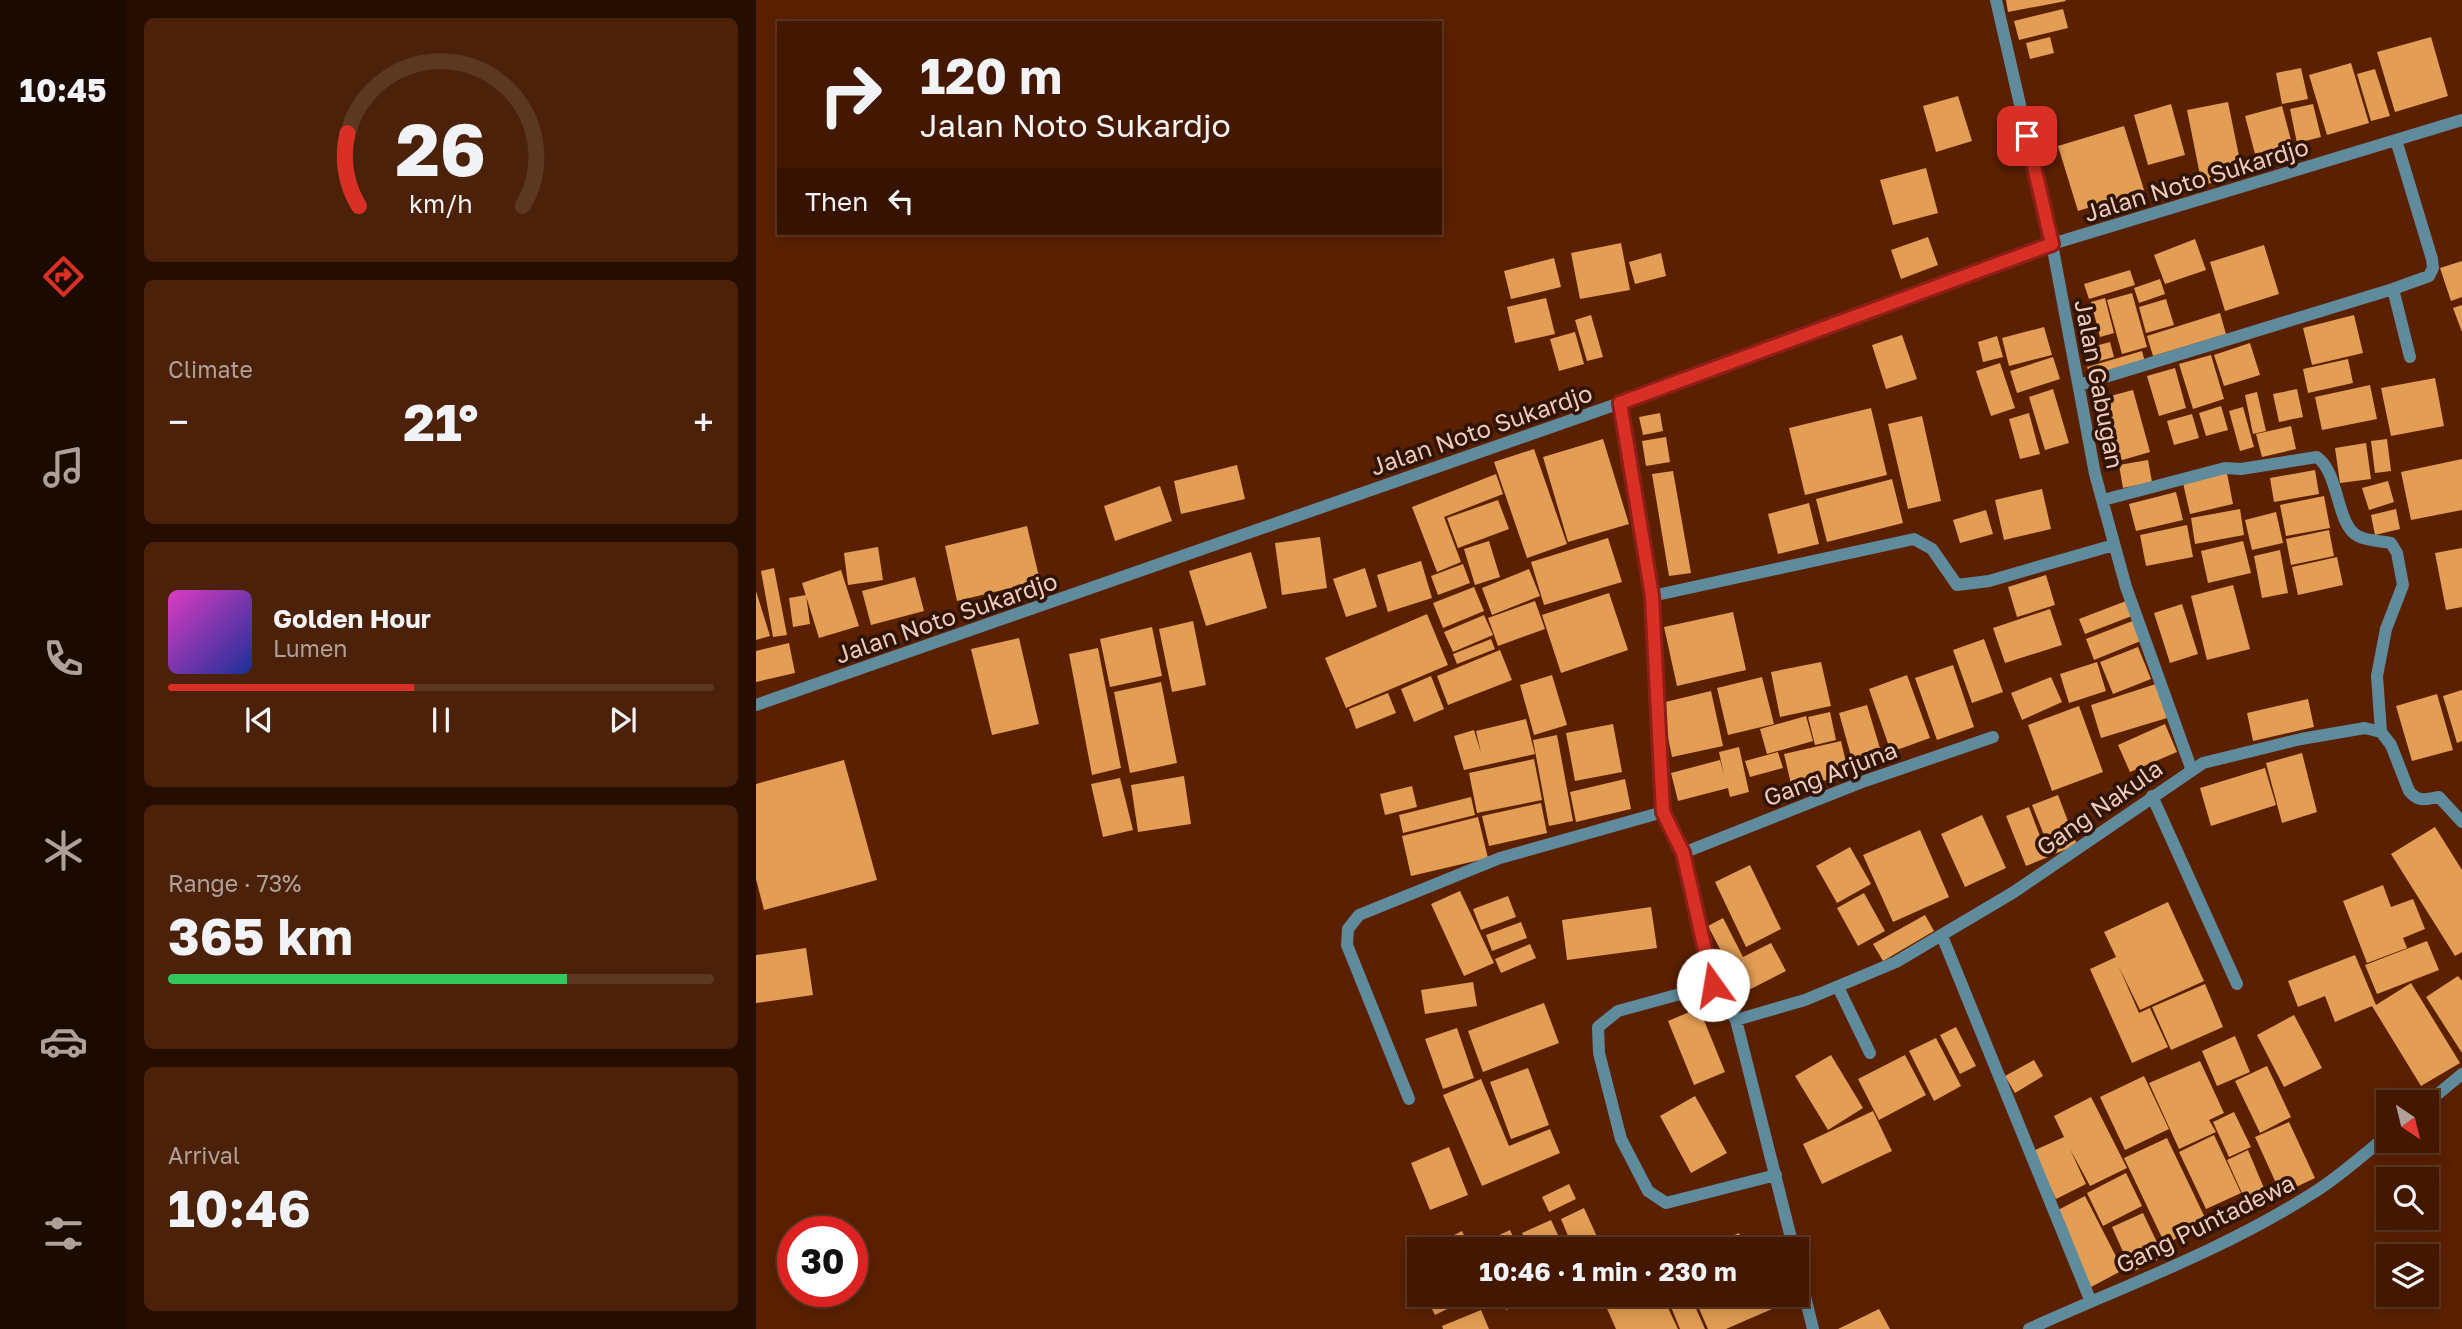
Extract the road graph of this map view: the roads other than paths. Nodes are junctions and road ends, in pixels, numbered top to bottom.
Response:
1 (1996, 0) edge
2 (2462, 120) edge
3 (2396, 140) junction
4 (2052, 244) junction
5 (2393, 289) junction
6 (2410, 357) dead end
7 (2079, 385) junction
8 (1620, 403) junction
9 (2103, 500) junction
10 (2114, 545) junction
11 (1652, 596) junction
12 (756, 705) edge
13 (2381, 732) junction
14 (1993, 737) dead end
15 (2191, 768) junction
16 (2152, 796) junction
17 (1663, 812) junction
18 (2462, 822) edge
19 (1683, 853) junction
20 (1942, 936) junction
21 (2237, 984) dead end
22 (1713, 985) junction
23 (1838, 987) junction
24 (1736, 1020) junction
25 (1870, 1053) dead end
26 (2462, 1074) edge
27 (2440, 1092) edge
28 (1409, 1099) dead end
29 (2376, 1145) edge
30 (1776, 1175) junction
31 (1791, 1237) edge
32 (2091, 1302) junction
33 (1808, 1307) edge
34 (1813, 1329) edge
35 (2029, 1329) edge

1 - 4 street, Jalan Gabugan
2 - 3 street, Jalan Noto Sukardjo
3 - 4 street, Jalan Noto Sukardjo
3 - 5 street
4 - 7 street, Jalan Gabugan
4 - 8 street, Jalan Noto Sukardjo
5 - 6 street
5 - 7 street
7 - 9 street, Jalan Gabugan
8 - 11 street
8 - 12 street, Jalan Noto Sukardjo
9 - 10 street, Jalan Gabugan
9 - 13 street
10 - 11 street
10 - 15 street, Jalan Gabugan
11 - 17 street
13 - 15 street, Gang Nakula
13 - 18 street
14 - 19 street, Gang Arjuna
15 - 16 street, Gang Nakula
16 - 20 street, Gang Nakula
16 - 21 street
17 - 19 street
17 - 28 street
19 - 22 street
20 - 23 street, Gang Nakula
20 - 32 street
22 - 24 street
22 - 30 street
23 - 24 street, Gang Nakula
23 - 25 street
24 - 30 street
26 - 27 street
29 - 32 street, Gang Puntadewa
30 - 31 street
32 - 35 street, Gang Puntadewa
33 - 34 street

